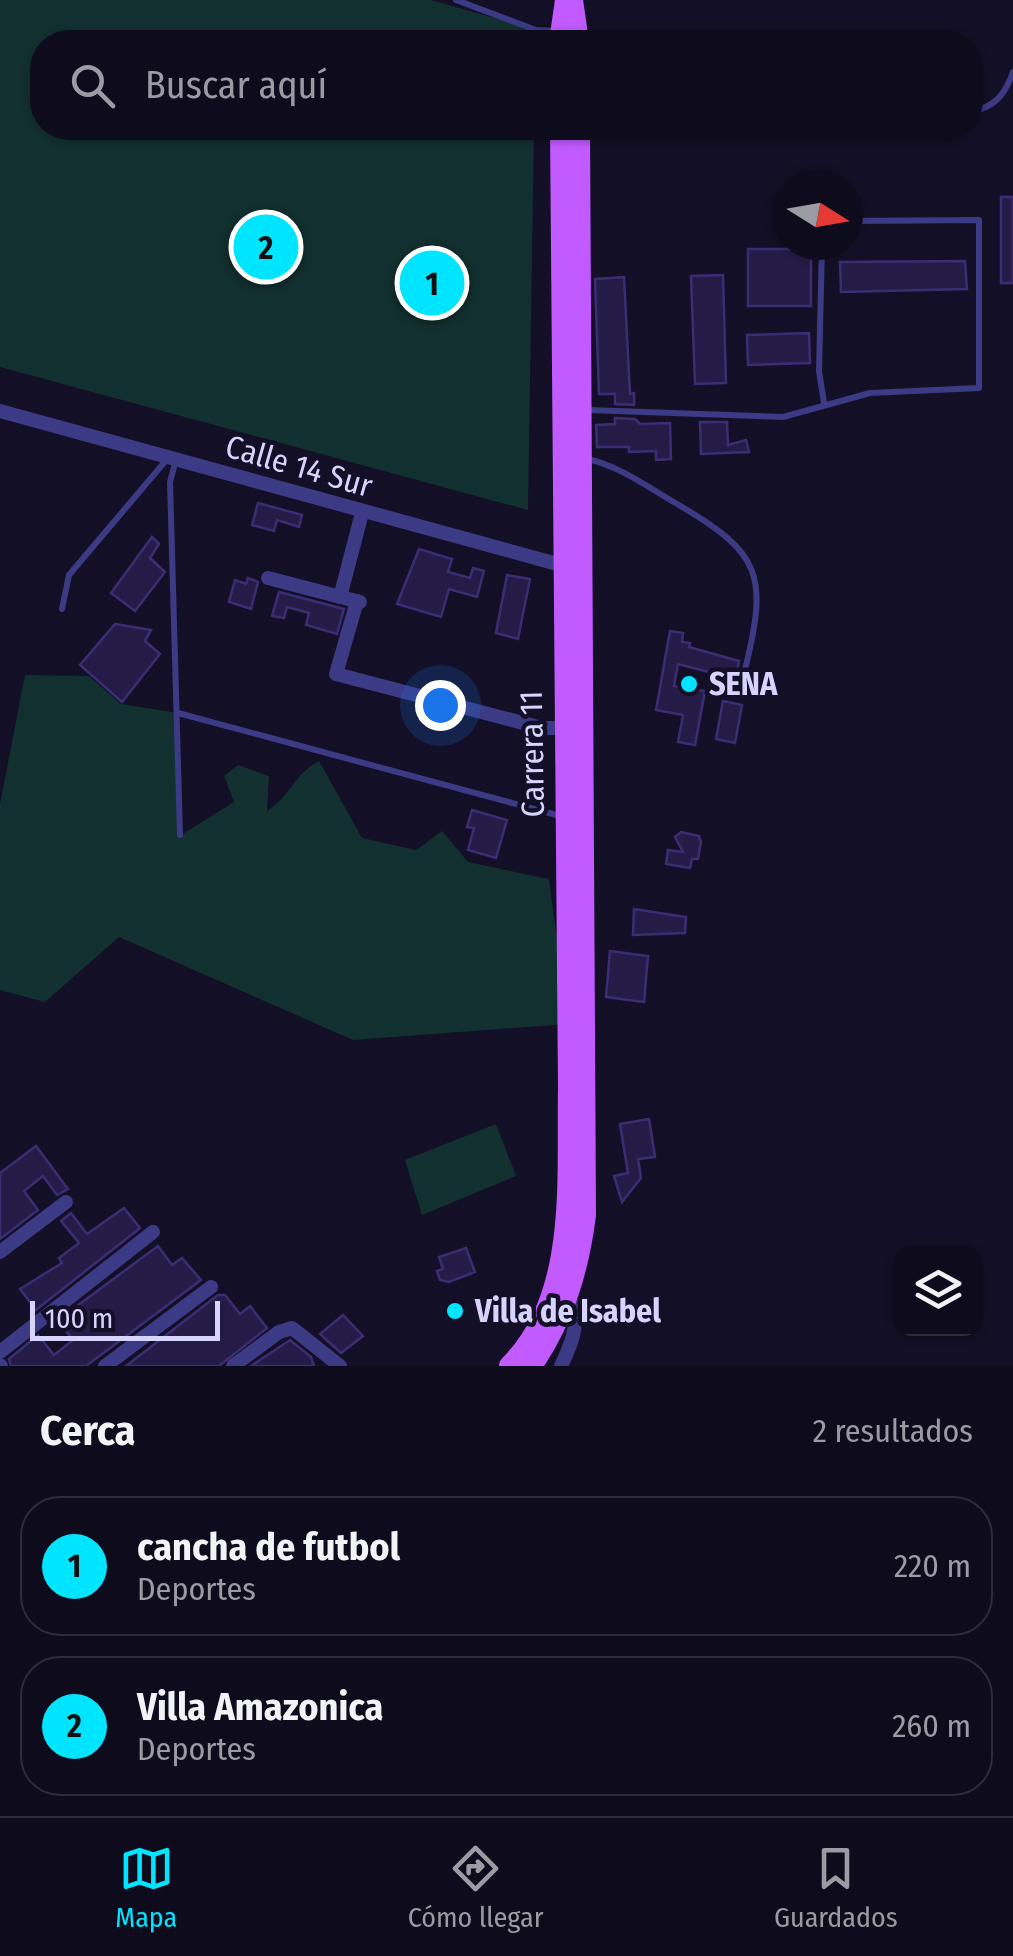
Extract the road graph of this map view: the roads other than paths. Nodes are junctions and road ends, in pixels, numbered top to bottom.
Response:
1 (456, 0) edge
2 (569, 0) edge
3 (536, 30) edge
4 (569, 30) edge
5 (1013, 72) edge
6 (983, 110) edge
7 (561, 140) edge
8 (579, 140) edge
9 (863, 221) edge
10 (822, 260) edge
11 (824, 404) junction
12 (581, 410) junction
13 (0, 411) edge
14 (172, 458) junction
15 (572, 458) junction
16 (362, 513) junction
17 (572, 568) junction
18 (268, 578) dead end
19 (340, 596) junction
20 (62, 609) dead end
21 (744, 678) dead end
22 (178, 713) junction
23 (564, 728) junction
24 (565, 817) junction
25 (180, 835) dead end
26 (66, 1202) dead end
27 (154, 1232) dead end
28 (0, 1252) edge
29 (211, 1286) dead end
30 (570, 1293) junction
31 (0, 1352) edge
32 (105, 1366) edge
33 (233, 1366) edge
34 (340, 1366) edge
35 (510, 1366) edge
36 (531, 1366) edge
37 (561, 1366) edge

1 - 3 lane
2 - 4 main road
5 - 6 lane
7 - 15 main road, Carrera 11
8 - 12 main road, Carrera 11
9 - 11 lane
10 - 11 lane
11 - 12 lane
12 - 15 main road, Carrera 11
13 - 14 street, Calle 14 Sur
14 - 16 street, Calle 14 Sur
14 - 20 lane
14 - 22 lane
15 - 17 main road, Carrera 11
15 - 21 lane
16 - 17 street, Calle 14 Sur
16 - 19 street
17 - 23 main road, Carrera 11
17 - 30 main road, Carrera 11
18 - 19 street
19 - 23 street
22 - 24 lane
22 - 25 lane
23 - 24 main road, Carrera 11
24 - 35 main road, Carrera 11
26 - 28 street
27 - 31 street
29 - 32 street
30 - 36 main road, Carrera 11
30 - 37 street
33 - 34 street

